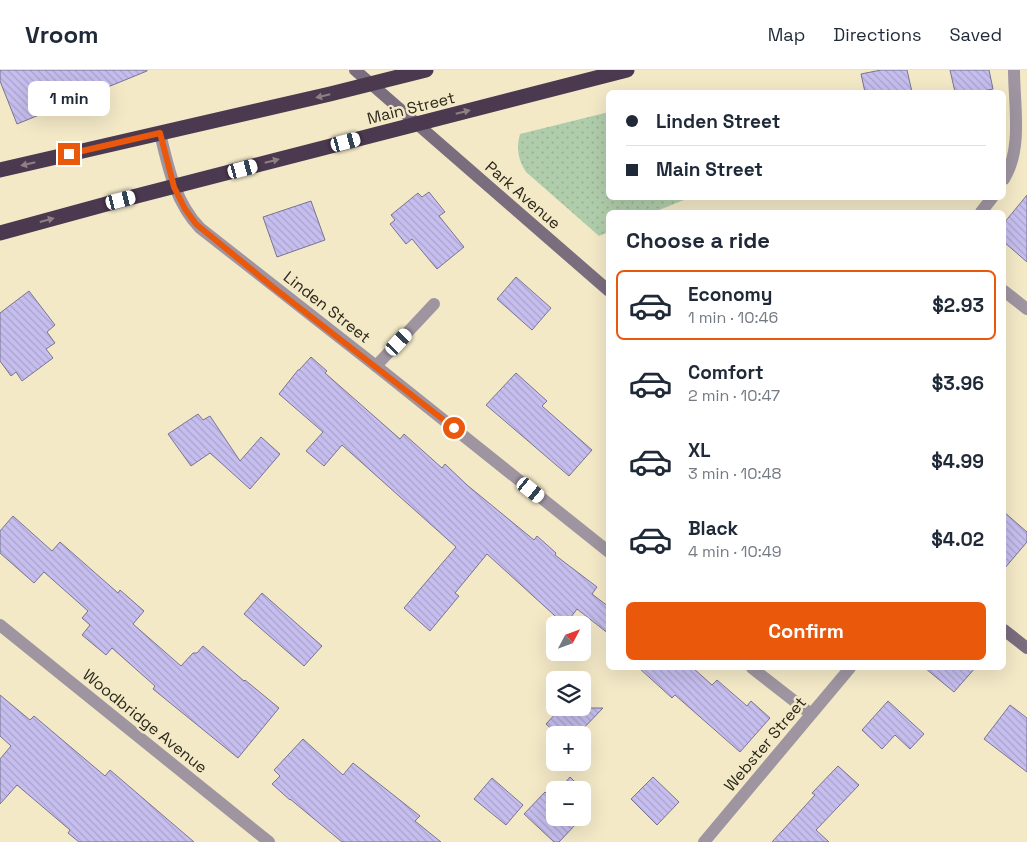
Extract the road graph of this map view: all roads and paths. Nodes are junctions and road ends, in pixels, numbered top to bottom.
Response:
1 (354, 70) edge
2 (426, 70) edge
3 (627, 70) edge
4 (1014, 70) edge
5 (370, 84) junction
6 (416, 124) junction
7 (160, 133) junction
8 (0, 170) edge
9 (1006, 176) edge
10 (174, 187) junction
11 (990, 200) edge
12 (983, 210) edge
13 (0, 233) edge
14 (606, 288) edge
15 (1006, 293) edge
16 (434, 304) dead end
17 (1027, 309) edge
18 (376, 366) junction
19 (606, 550) edge
20 (0, 625) edge
21 (1006, 632) edge
22 (1027, 648) edge
23 (755, 670) edge
24 (848, 670) edge
25 (811, 714) junction
26 (269, 842) edge
27 (704, 842) edge

1 - 5 street, Park Avenue
2 - 5 highway, Main Street
6 -> 3 highway, Main Street
4 - 9 street
5 - 6 street, Park Avenue
5 -> 7 highway, Main Street
10 -> 6 highway, Main Street
6 - 14 street, Park Avenue
7 -> 8 highway, Main Street
7 - 10 street, Linden Street
13 -> 10 highway, Main Street
10 - 18 street, Linden Street
11 - 12 street
15 - 17 street
16 - 18 street
18 - 19 street, Linden Street
20 - 26 street, Woodbridge Avenue
21 - 22 street
23 - 25 street
24 - 25 street, Webster Street
25 - 27 street, Webster Street

